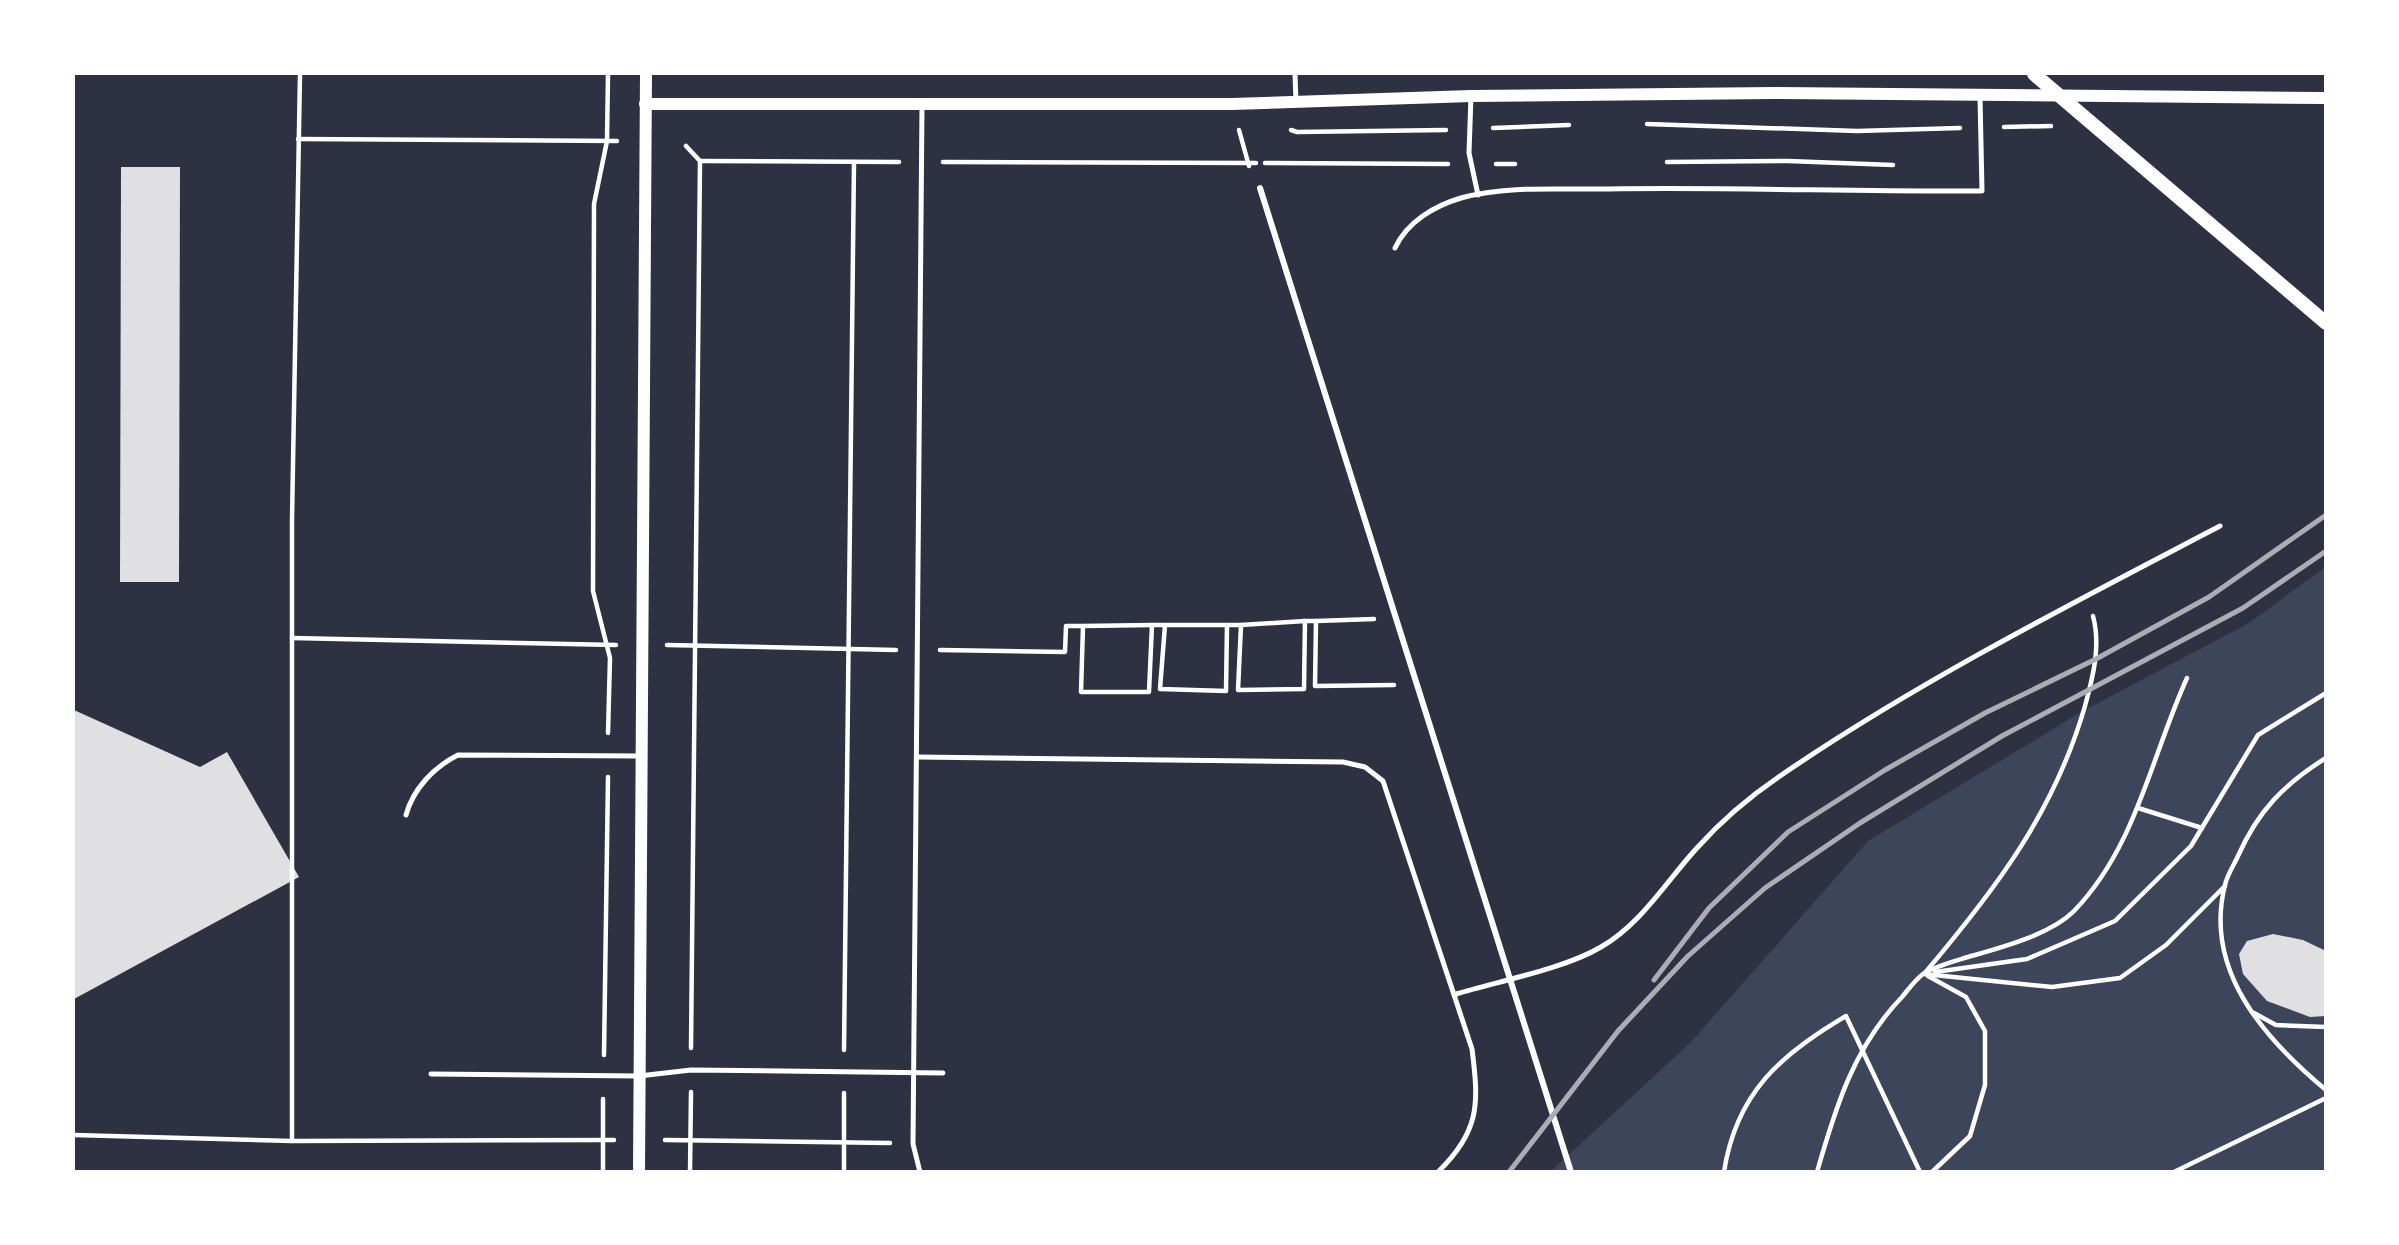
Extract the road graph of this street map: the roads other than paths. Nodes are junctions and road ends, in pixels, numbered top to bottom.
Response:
1 (646, 74) edge
2 (1294, 74) edge
3 (2034, 74) edge
4 (1980, 95) junction
5 (1471, 96) junction
6 (2326, 98) edge
7 (1296, 102) junction
8 (645, 104) junction
9 (922, 106) junction
10 (1260, 188) road end
11 (1478, 195) junction
12 (1395, 248) dead end
13 (2326, 323) edge
14 (2220, 526) dead end
15 (640, 756) junction
16 (918, 757) junction
17 (406, 815) dead end
18 (1456, 994) junction
19 (915, 1073) junction
20 (943, 1073) dead end
21 (431, 1074) dead end
22 (639, 1076) junction
23 (639, 1171) edge
24 (920, 1171) edge
25 (1438, 1171) edge
26 (1571, 1171) edge

1 - 8 street
2 - 7 lane
3 - 13 main road
4 - 5 street
4 - 6 street
4 - 11 lane
5 - 7 street
5 - 11 lane
7 - 9 street
8 - 9 street
8 - 15 street
9 - 16 lane
10 - 26 street
11 - 12 lane
14 - 18 lane
15 - 17 lane
15 - 22 street
16 - 18 lane
16 - 19 lane
18 - 25 lane
19 - 20 lane
19 - 22 lane
19 - 24 lane
21 - 22 lane
22 - 23 street

